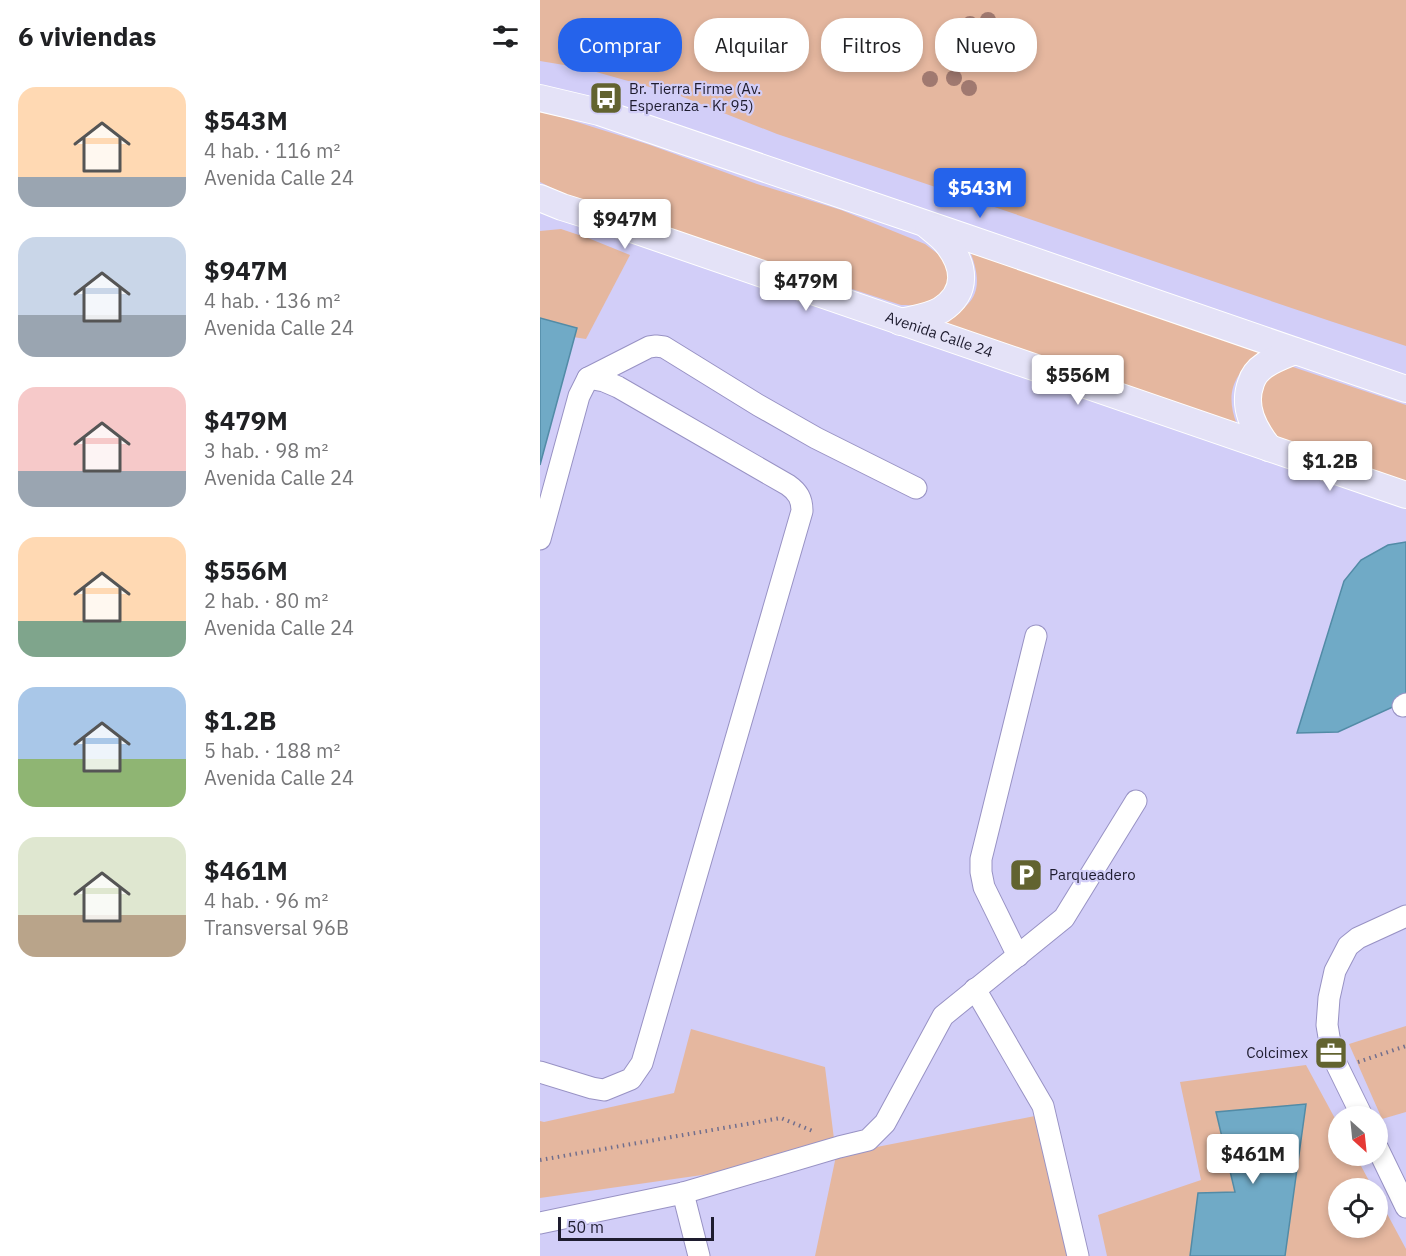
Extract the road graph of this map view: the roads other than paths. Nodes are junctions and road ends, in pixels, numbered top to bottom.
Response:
1 (540, 98) edge
2 (547, 205) edge
3 (926, 223) junction
4 (900, 322) junction
5 (1295, 351) junction
6 (588, 378) junction
7 (1406, 389) edge
8 (1269, 448) junction
9 (916, 488) dead end
10 (1406, 495) edge
11 (540, 539) edge
12 (1036, 636) dead end
13 (1136, 801) dead end
14 (1406, 916) edge
15 (1018, 956) junction
16 (975, 989) junction
17 (540, 1072) edge
18 (1357, 1106) edge
19 (1386, 1166) edge
20 (683, 1193) junction
21 (1406, 1207) edge
22 (540, 1223) edge
23 (699, 1256) edge
24 (1078, 1256) edge

1 - 3 main road
2 - 4 main road, Avenida Calle 24
3 - 4 main road
3 - 5 main road
4 - 8 main road, Avenida Calle 24
5 - 7 main road
5 - 8 main road
6 - 9 street
6 - 11 street
6 - 17 street
8 - 10 main road, Avenida Calle 24
12 - 15 street
13 - 15 street
14 - 18 street
15 - 16 street
16 - 20 street
16 - 24 street
19 - 21 street
20 - 22 street
20 - 23 street

